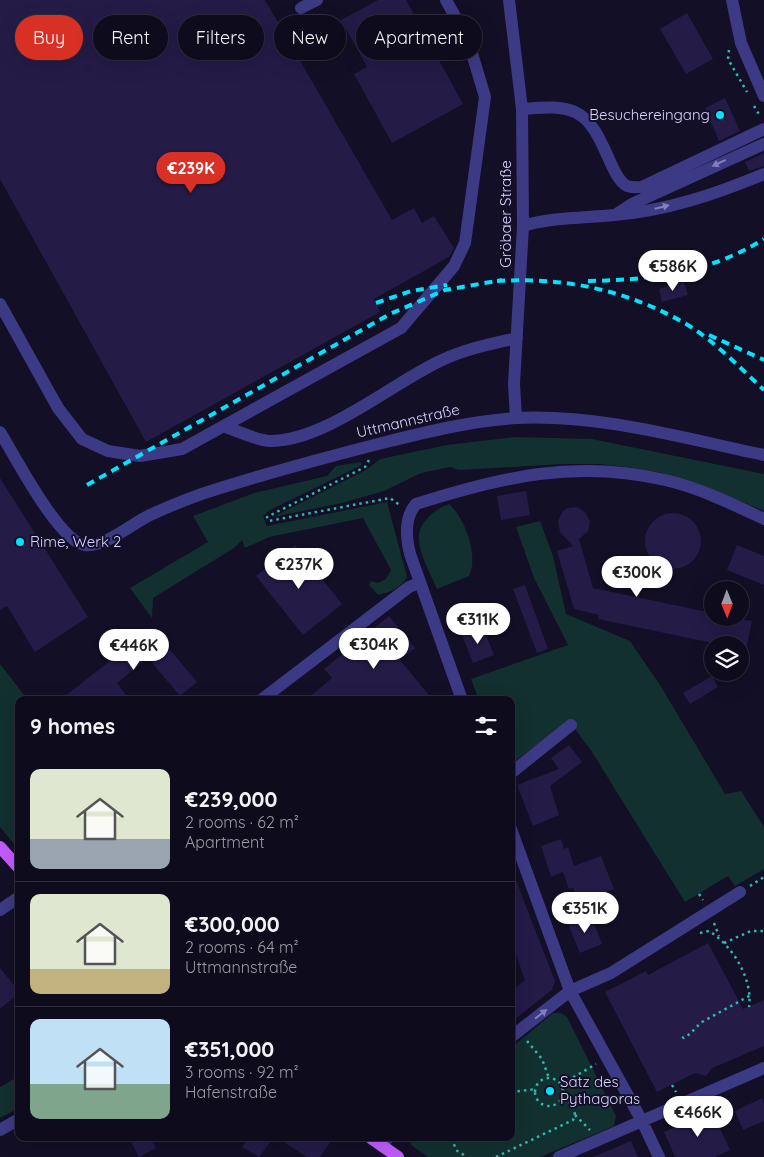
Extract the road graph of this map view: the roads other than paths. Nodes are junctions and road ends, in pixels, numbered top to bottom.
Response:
1 (317, 0) edge
2 (446, 0) edge
3 (732, 0) edge
4 (510, 5) edge
5 (301, 8) dead end
6 (764, 96) edge
7 (522, 109) junction
8 (764, 129) edge
9 (764, 144) edge
10 (764, 174) edge
11 (614, 215) junction
12 (523, 226) junction
13 (0, 304) edge
14 (517, 338) junction
15 (516, 418) junction
16 (223, 426) junction
17 (0, 432) edge
18 (764, 455) edge
19 (764, 519) edge
20 (419, 583) junction
21 (266, 696) edge
22 (461, 696) edge
23 (571, 725) dead end
24 (515, 770) edge
25 (515, 841) edge
26 (0, 847) edge
27 (15, 864) edge
28 (740, 892) dead end
29 (15, 900) edge
30 (0, 910) edge
31 (570, 991) junction
32 (515, 1034) edge
33 (764, 1068) edge
34 (15, 1121) edge
35 (642, 1121) junction
36 (0, 1130) edge
37 (381, 1141) edge
38 (398, 1157) edge
39 (559, 1157) edge
40 (659, 1157) edge

1 - 5 street
2 - 16 street
3 - 6 street
4 - 7 street, Gröbaer Straße
7 - 8 street
7 - 12 street, Gröbaer Straße
9 -> 11 street
11 -> 10 street
11 - 12 street
12 - 14 street, Gröbaer Straße
13 - 16 street
14 - 15 street, Gröbaer Straße
14 - 16 street
15 - 17 street, Uttmannstraße
15 - 18 street, Uttmannstraße
19 - 20 street
20 - 21 street
20 - 22 street
23 - 24 street
25 - 31 street
26 - 27 main road
28 - 31 street
29 - 30 street
32 -> 31 street
31 - 35 street
33 - 35 street
34 - 36 street
35 - 39 street
35 - 40 street
37 - 38 main road

